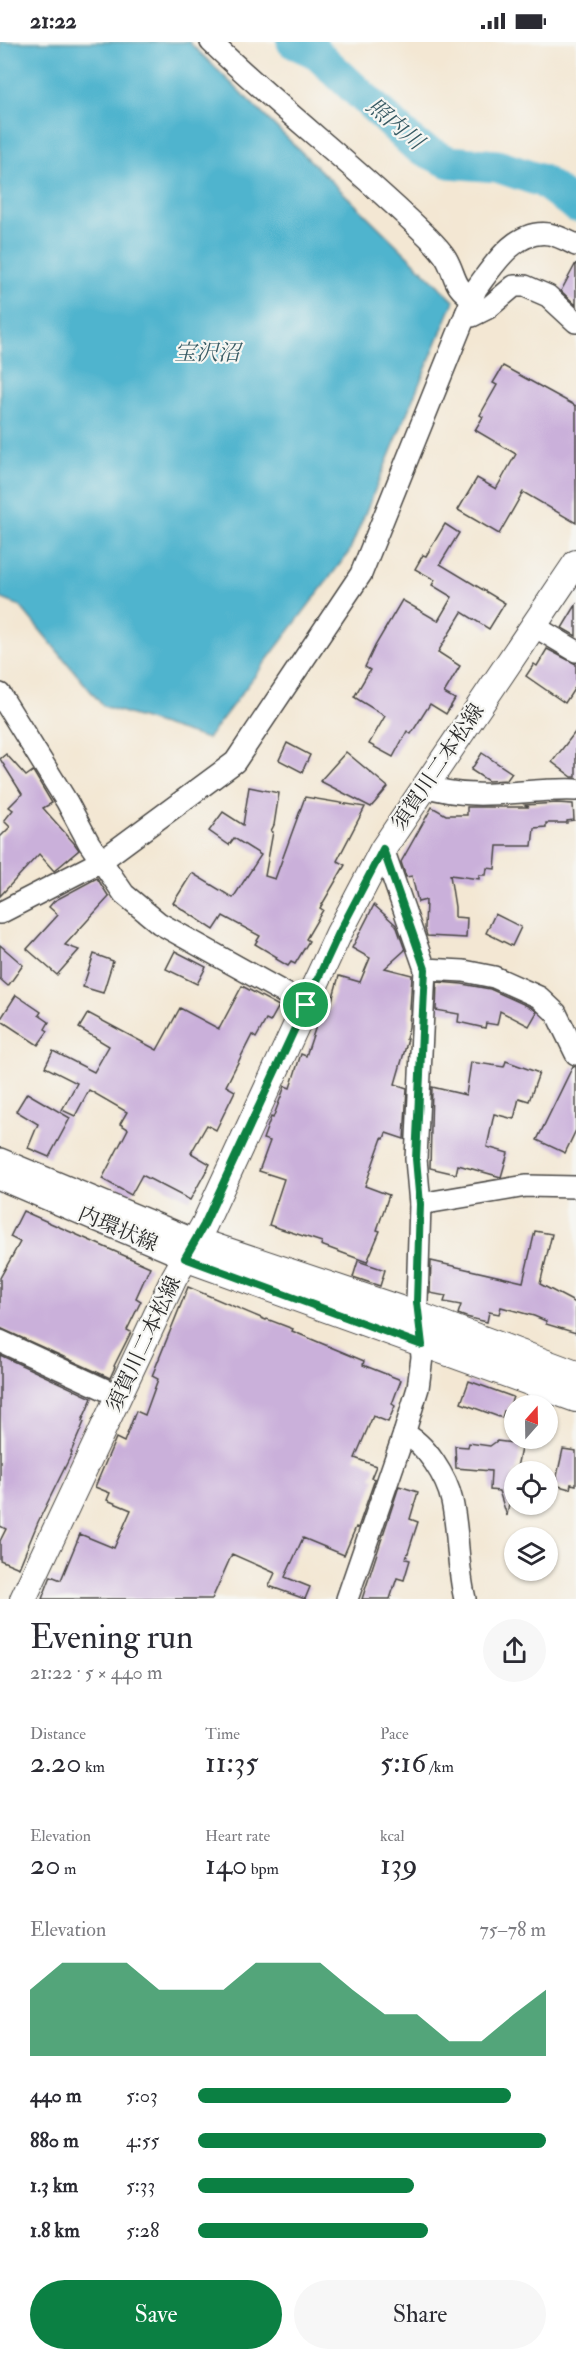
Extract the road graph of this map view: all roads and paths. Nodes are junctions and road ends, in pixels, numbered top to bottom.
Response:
1 (212, 42) edge
2 (576, 245) edge
3 (469, 306) junction
4 (576, 322) edge
5 (576, 563) edge
6 (534, 626) junction
7 (576, 651) edge
8 (0, 694) edge
9 (425, 786) junction
10 (576, 790) edge
11 (383, 849) junction
12 (101, 861) junction
13 (0, 913) edge
14 (425, 969) junction
15 (306, 1005) junction
16 (576, 1054) edge
17 (0, 1159) edge
18 (0, 1179) edge
19 (576, 1187) edge
20 (420, 1204) junction
21 (190, 1249) junction
22 (418, 1315) junction
23 (0, 1341) edge
24 (422, 1345) junction
25 (576, 1374) edge
26 (118, 1396) junction
27 (576, 1400) edge
28 (404, 1434) junction
29 (23, 1599) edge
30 (347, 1599) edge
31 (465, 1599) edge

1 - 3 street
2 - 3 street
3 - 4 street
3 - 12 street
5 - 6 main road, 須賀川二本松線
6 - 7 street
6 - 9 main road, 須賀川二本松線
8 - 12 street
9 - 10 street
9 - 11 main road, 須賀川二本松線
11 - 14 street
11 - 15 main road, 須賀川二本松線
12 - 13 street
12 - 15 street
14 - 16 street
14 - 20 street
15 - 21 main road, 須賀川二本松線
17 - 21 street, 内環状線
18 - 21 street, 内環状線
19 - 20 street
20 - 22 street
21 - 22 main road, 内環状線
21 - 24 main road, 内環状線
21 - 26 main road, 須賀川二本松線
22 - 24 street
22 - 25 main road, 内環状線
23 - 26 street
24 - 27 main road, 内環状線
24 - 28 street
26 - 29 main road, 須賀川二本松線
28 - 30 street
28 - 31 street

